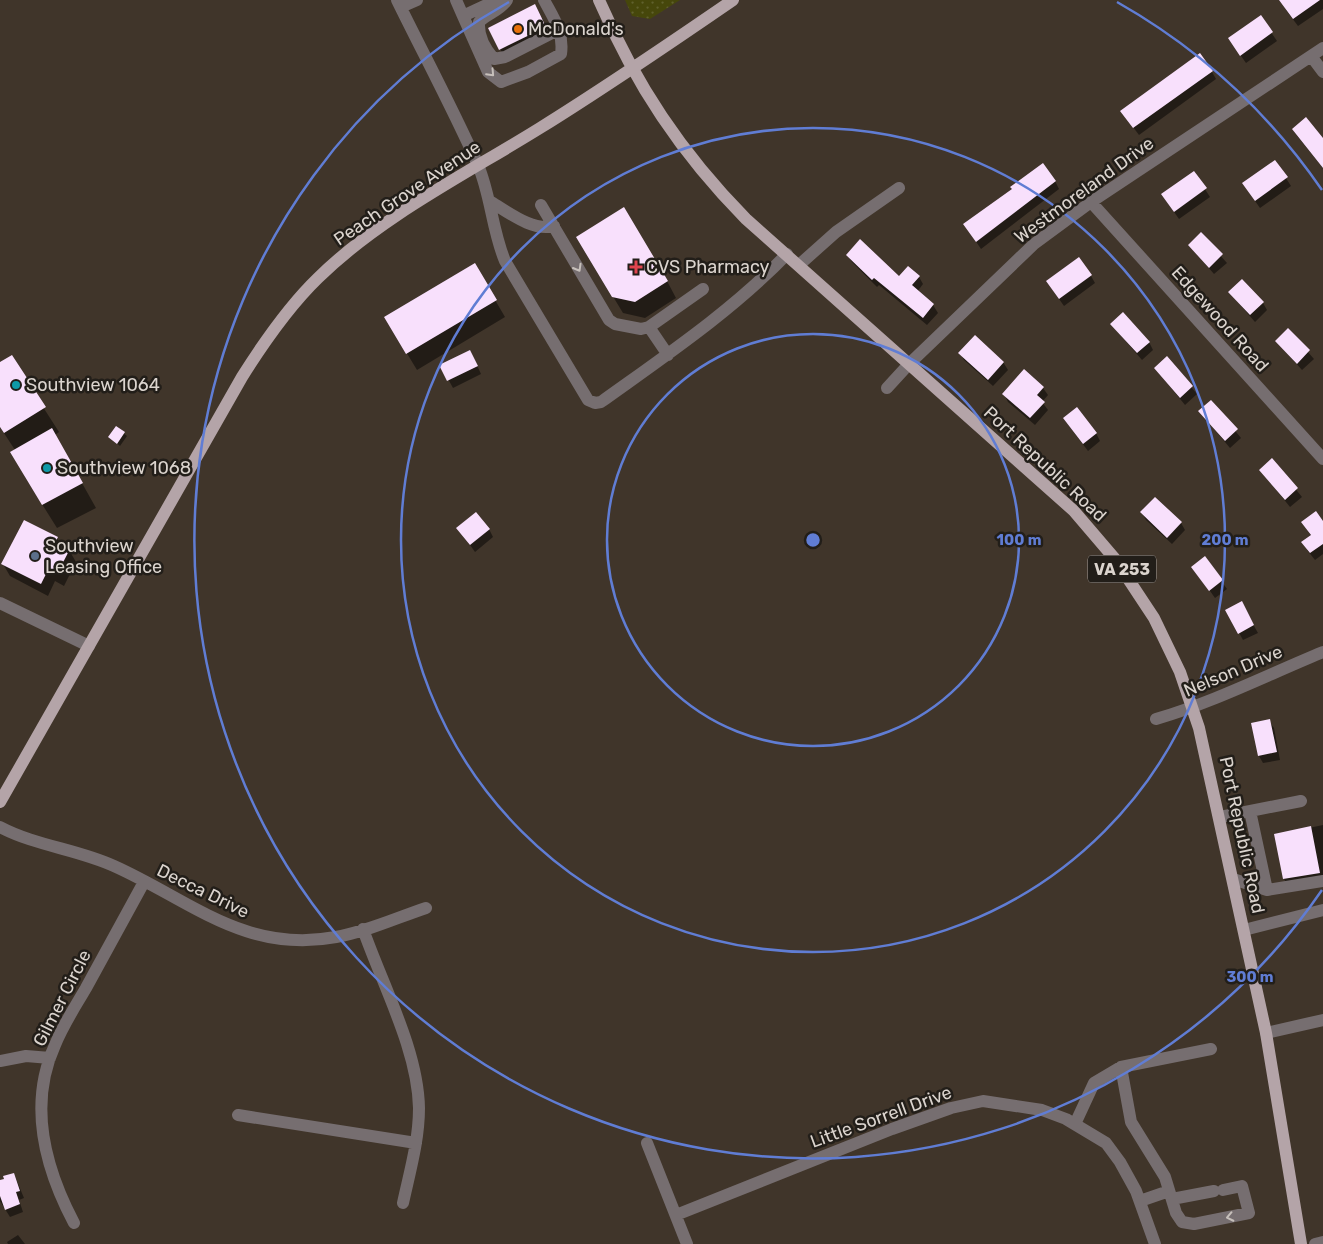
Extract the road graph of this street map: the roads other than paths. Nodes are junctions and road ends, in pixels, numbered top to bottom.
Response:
1 (417, 0) edge
2 (456, 0) edge
3 (497, 0) edge
4 (507, 0) edge
5 (544, 0) edge
6 (599, 0) edge
7 (733, 0) edge
8 (399, 4) edge
9 (463, 16) junction
10 (560, 29) junction
11 (1323, 48) edge
12 (1311, 56) junction
13 (633, 69) junction
14 (1323, 72) edge
15 (478, 166) junction
16 (900, 188) dead end
17 (490, 202) junction
18 (1091, 202) junction
19 (541, 205) dead end
20 (554, 226) junction
21 (786, 254) junction
22 (799, 265) junction
23 (703, 289) dead end
24 (649, 326) junction
25 (668, 355) junction
26 (909, 364) junction
27 (887, 388) dead end
28 (1323, 459) edge
29 (0, 602) edge
30 (89, 646) junction
31 (1323, 652) edge
32 (1193, 708) junction
33 (1156, 719) dead end
34 (1301, 801) dead end
35 (0, 802) edge
36 (1250, 811) junction
37 (1220, 817) junction
38 (0, 827) edge
39 (1233, 878) junction
40 (1323, 881) edge
41 (144, 882) junction
42 (1267, 890) junction
43 (426, 908) dead end
44 (1323, 910) edge
45 (363, 929) junction
46 (1244, 930) junction
47 (1323, 1020) edge
48 (1266, 1033) junction
49 (1210, 1049) dead end
50 (50, 1058) junction
51 (0, 1061) edge
52 (1121, 1067) junction
53 (238, 1115) dead end
54 (1075, 1124) junction
55 (647, 1142) dead end
56 (416, 1143) junction
57 (1170, 1195) junction
58 (1140, 1201) junction
59 (403, 1203) dead end
60 (676, 1215) junction
61 (74, 1222) dead end
62 (1323, 1242) edge
63 (687, 1244) edge
64 (1155, 1244) edge
65 (1300, 1244) edge
66 (1315, 1244) edge

1 - 8 street
2 - 9 street
3 - 9 street
4 - 10 street
5 - 10 street
6 - 13 main road, Port Republic Road / VA 253
7 - 13 main road, Peach Grove Avenue
8 - 15 street
9 -> 10 street
11 - 12 street, Westmoreland Drive
12 - 14 street
12 - 18 street, Westmoreland Drive
13 - 15 main road, Peach Grove Avenue
13 - 21 main road, Port Republic Road / VA 253
15 - 17 street
15 - 30 main road, Peach Grove Avenue
16 - 22 street
17 - 20 street
17 - 25 street
18 - 26 street, Westmoreland Drive
18 - 28 street, Edgewood Road
19 - 20 street
20 -> 24 street
21 - 22 main road, Port Republic Road / VA 253
21 - 25 street
22 - 26 main road, Port Republic Road / VA 253
23 - 24 street
24 - 25 street
26 - 27 street, Westmoreland Drive
26 - 32 main road, Port Republic Road / VA 253
29 - 30 street
30 - 35 main road, Peach Grove Avenue
31 - 32 street, Nelson Drive
32 - 33 street, Nelson Drive
32 - 37 main road, Port Republic Road / VA 253
34 - 36 street
36 - 37 street
36 - 42 street
37 - 39 main road, Port Republic Road / VA 253
38 - 41 street, Decca Drive
39 - 42 street
39 - 46 main road, Port Republic Road / VA 253
40 - 42 street
41 - 45 street, Decca Drive
41 - 50 street, Gilmer Circle
43 - 45 street, Decca Drive
44 - 46 street
45 - 56 street
46 - 48 main road, Port Republic Road / VA 253
47 - 48 street
48 - 65 main road, Port Republic Road / VA 253
49 - 52 street
50 - 51 street
50 - 61 street, Gilmer Circle
52 - 54 street
52 - 57 street
53 - 56 street
54 - 58 street, Little Sorrell Drive
54 - 60 street, Little Sorrell Drive
55 - 60 street
56 - 59 street
57 -> 57 street
57 - 58 street
58 - 64 street, Little Sorrell Drive
60 - 63 street
62 - 66 street

